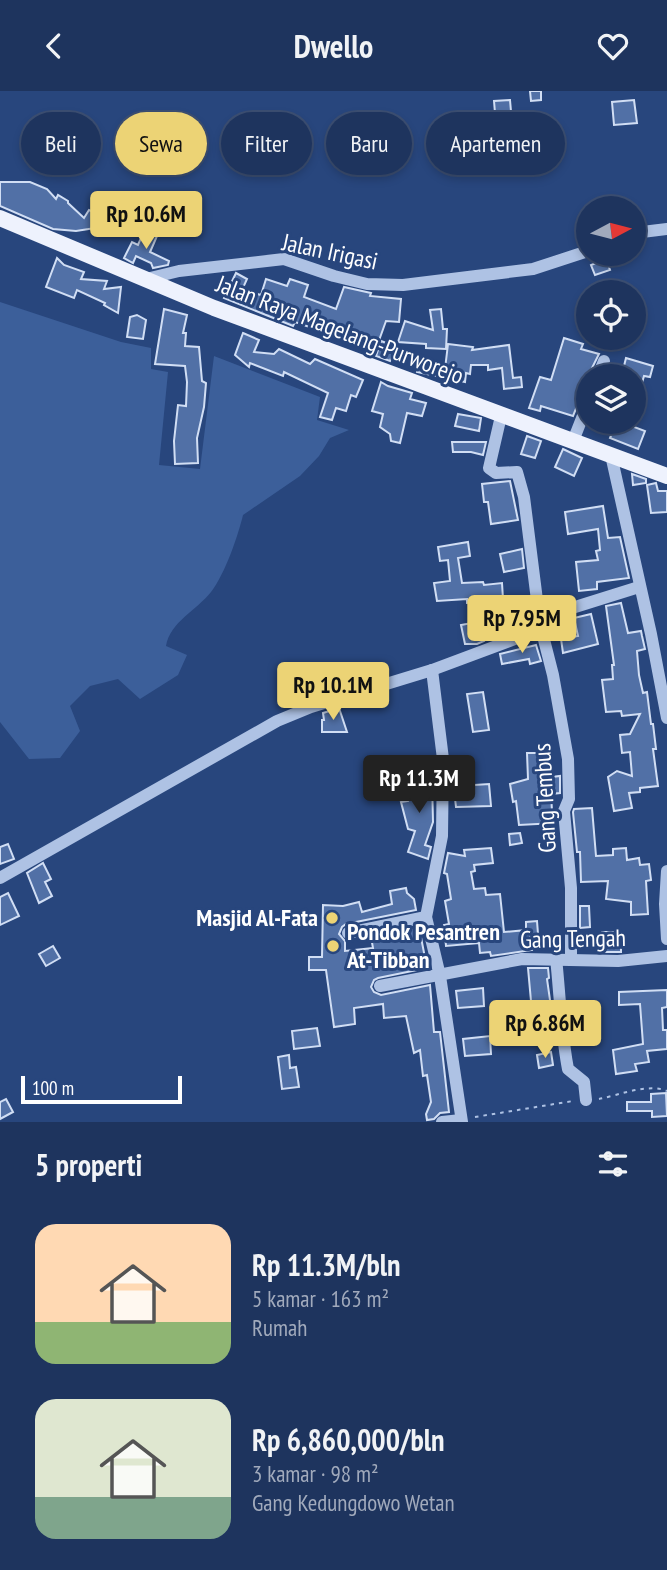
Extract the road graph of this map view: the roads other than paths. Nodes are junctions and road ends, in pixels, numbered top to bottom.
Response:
1 (0, 218) edge
2 (667, 229) edge
3 (646, 232) edge
4 (576, 255) edge
5 (146, 279) junction
6 (604, 361) dead end
7 (603, 364) edge
8 (501, 416) junction
9 (576, 433) edge
10 (573, 441) junction
11 (611, 455) junction
12 (667, 476) edge
13 (639, 587) junction
14 (540, 624) junction
15 (432, 670) junction
16 (667, 718) edge
17 (667, 871) edge
18 (0, 878) edge
19 (426, 917) junction
20 (348, 933) dead end
21 (667, 939) edge
22 (667, 956) edge
23 (556, 958) junction
24 (571, 959) junction
25 (440, 976) junction
26 (380, 986) dead end
27 (586, 1100) road end
28 (462, 1121) edge
29 (442, 1122) edge

1 - 5 main road, Jalan Raya Magelang-Purworejo
2 - 3 street
4 - 5 street, Jalan Irigasi
5 - 8 main road, Jalan Raya Magelang-Purworejo
6 - 7 street
8 - 10 main road, Jalan Raya Magelang-Purworejo
8 - 14 street, Gang Tembus
9 - 10 street
10 - 11 main road, Jalan Raya Magelang-Purworejo
11 - 12 main road, Jalan Raya Magelang-Purworejo
11 - 13 street
13 - 14 street
13 - 16 street
14 - 15 street
14 - 24 street, Gang Tembus
15 - 18 street
15 - 19 street
17 - 21 street
19 - 20 street
19 - 25 street
22 - 24 street, Gang Tengah
23 - 24 street, Gang Tengah
23 - 25 street, Gang Tengah
23 - 27 street
25 - 26 street, Gang Tengah
25 - 28 street
28 - 29 street

